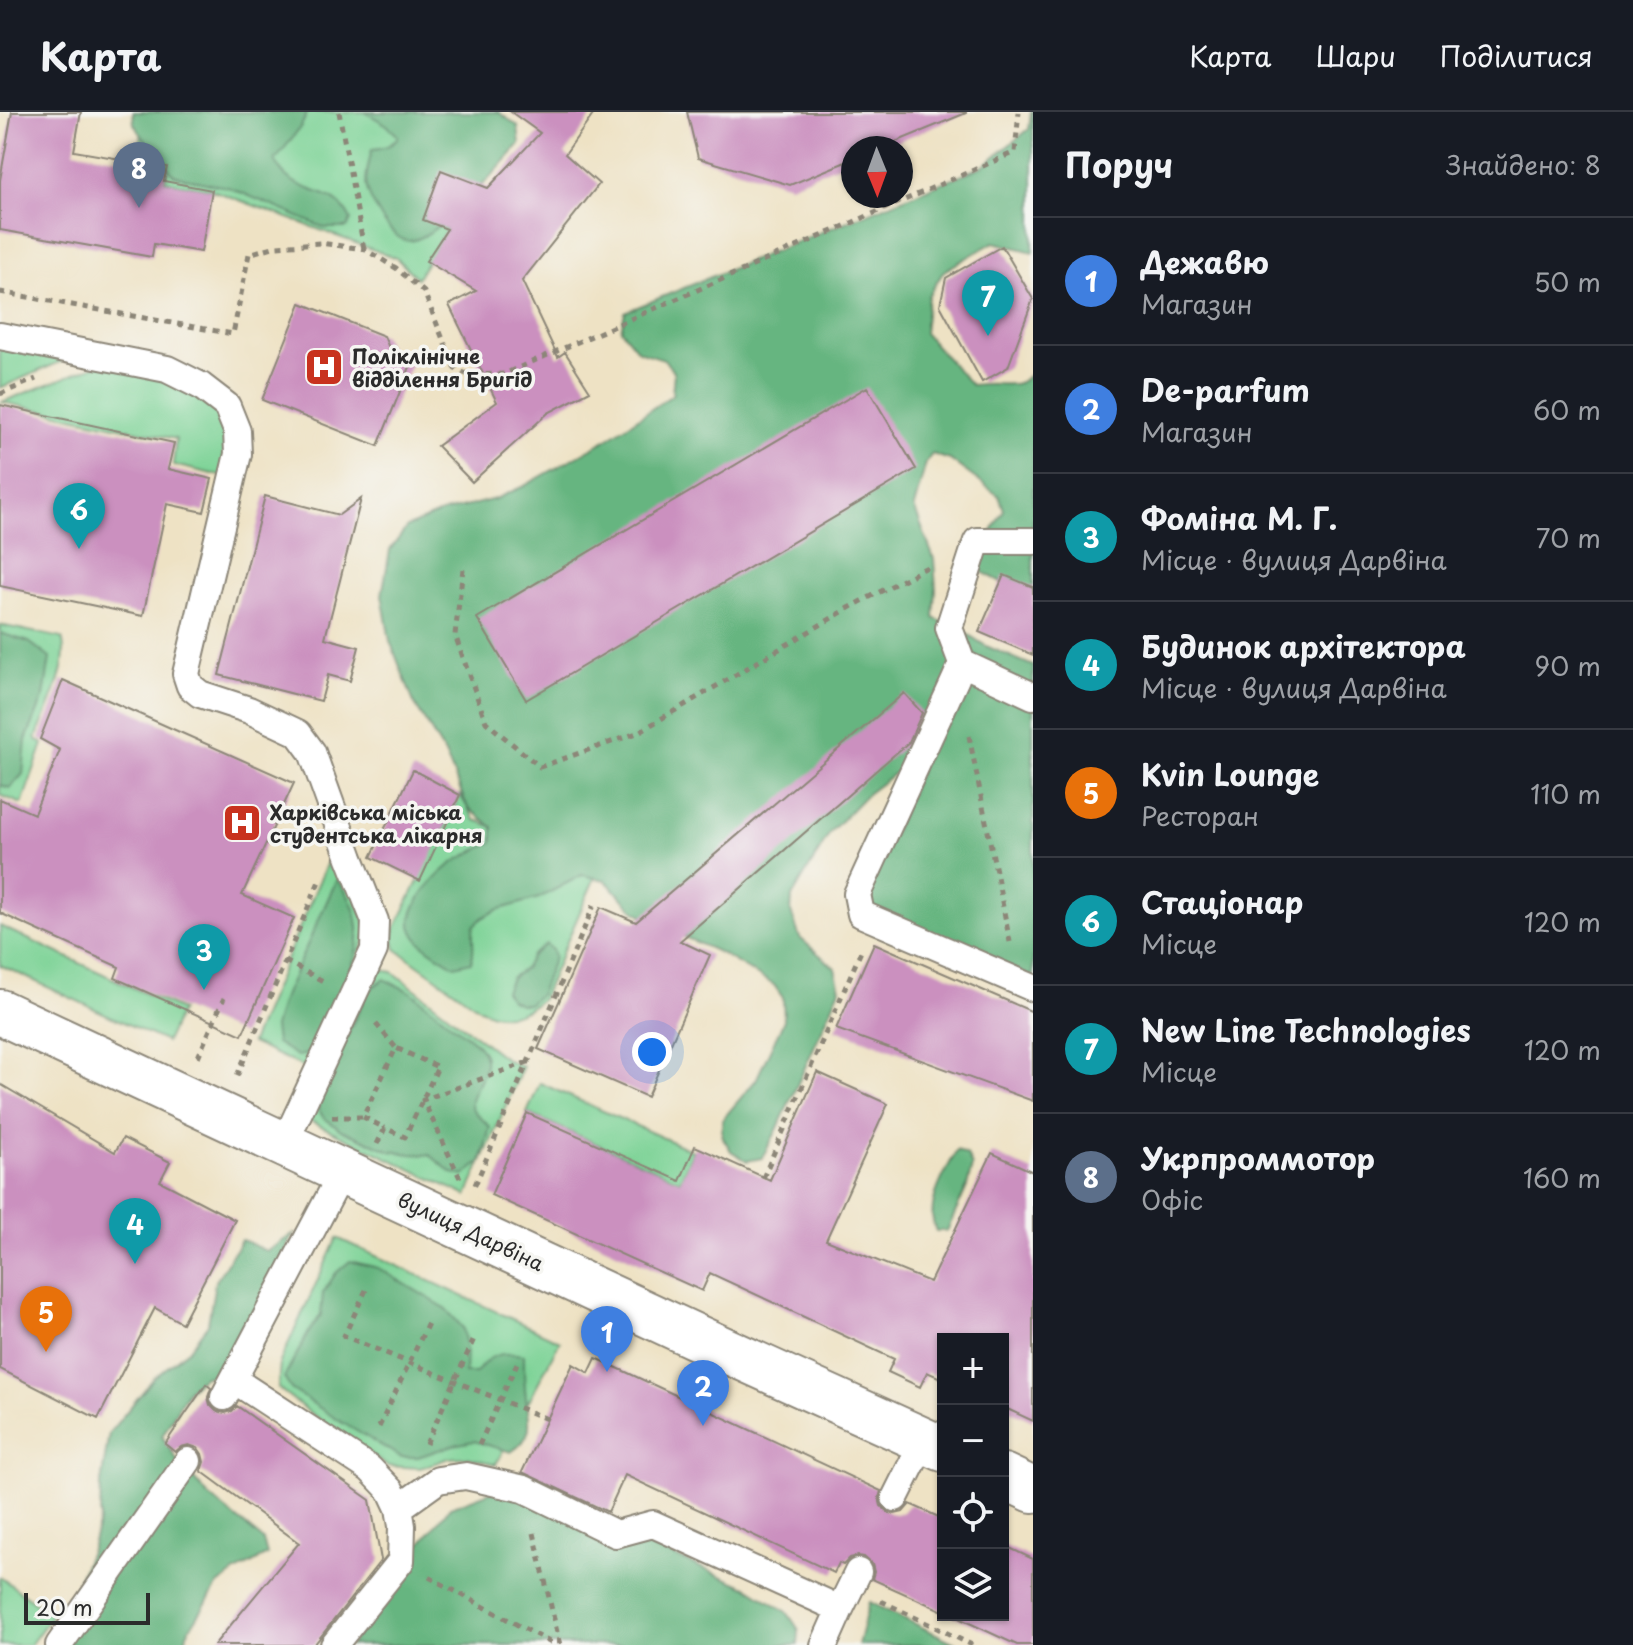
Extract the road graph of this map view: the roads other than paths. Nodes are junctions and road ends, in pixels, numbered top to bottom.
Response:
1 (0, 336) edge
2 (1033, 541) edge
3 (959, 671) junction
4 (1033, 696) edge
5 (1025, 985) edge
6 (0, 1012) edge
7 (284, 1144) junction
8 (358, 1161) junction
9 (933, 1444) edge
10 (188, 1461) dead end
11 (1005, 1477) edge
12 (1033, 1490) edge
13 (895, 1498) dead end
14 (399, 1508) junction
15 (59, 1645) edge
16 (334, 1645) edge
17 (824, 1645) edge

1 - 7 lane
2 - 3 lane
3 - 4 lane
3 - 5 lane
6 - 7 street, вулиця Дарвіна
7 - 8 street, вулиця Дарвіна
8 - 9 street, вулиця Дарвіна
8 - 14 lane
9 - 13 lane
10 - 15 lane
11 - 12 street
14 - 16 lane
14 - 17 lane

